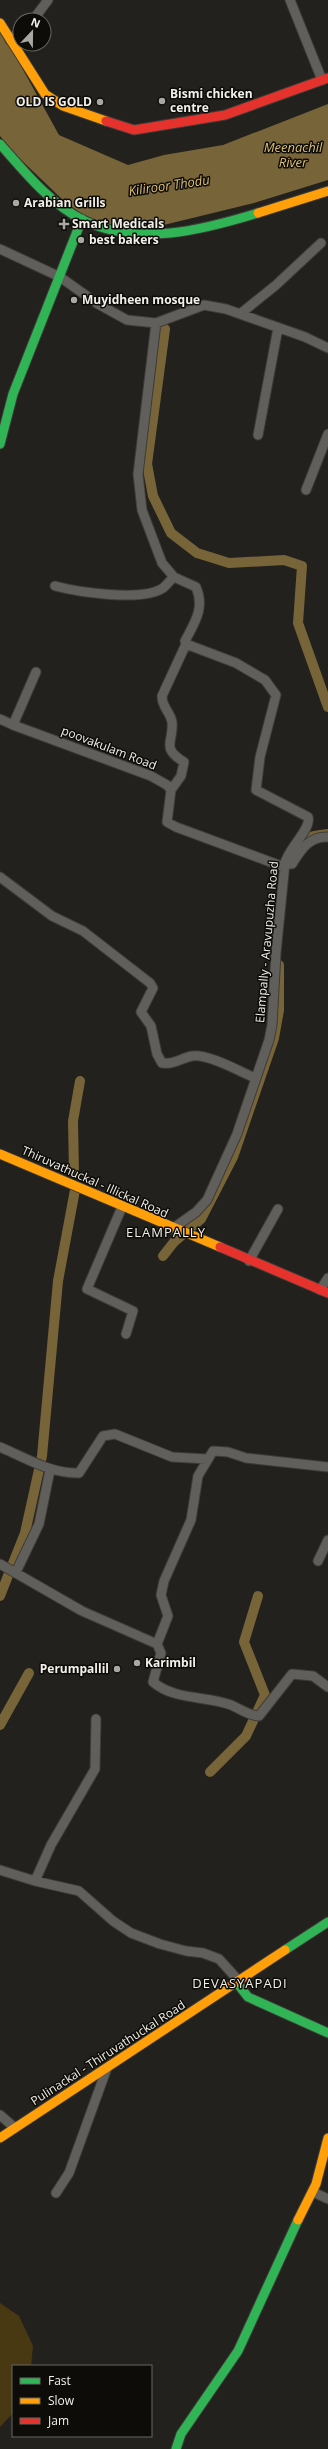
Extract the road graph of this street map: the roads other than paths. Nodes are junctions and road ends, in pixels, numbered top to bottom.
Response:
1 (48, 0) edge
2 (290, 0) edge
3 (38, 12) edge
4 (0, 23) edge
5 (10, 40) joint
6 (325, 79) edge
7 (0, 144) edge
8 (328, 191) edge
9 (82, 220) junction
10 (321, 243) dead end
11 (0, 249) edge
12 (60, 277) junction
13 (240, 314) junction
14 (156, 323) junction
15 (278, 328) junction
16 (328, 348) edge
17 (258, 434) dead end
18 (328, 434) edge
19 (0, 444) edge
20 (306, 490) dead end
21 (174, 577) junction
22 (55, 586) dead end
23 (186, 644) junction
24 (36, 672) dead end
25 (0, 718) edge
26 (13, 725) junction
27 (170, 790) junction
28 (328, 837) edge
29 (287, 865) junction
30 (0, 877) edge
31 (255, 1078) junction
32 (0, 1154) edge
33 (122, 1207) junction
34 (278, 1209) dead end
35 (181, 1232) junction
36 (249, 1261) junction
37 (328, 1278) edge
38 (324, 1292) edge
39 (126, 1334) dead end
40 (0, 1447) edge
41 (207, 1458) junction
42 (43, 1466) junction
43 (328, 1467) edge
44 (328, 1540) edge
45 (318, 1561) dead end
46 (1, 1567) edge
47 (16, 1572) junction
48 (157, 1644) junction
49 (328, 1687) edge
50 (96, 1719) dead end
51 (0, 1870) edge
52 (35, 1881) junction
53 (328, 1922) edge
54 (238, 1982) junction
55 (328, 2033) edge
56 (107, 2068) junction
57 (0, 2115) edge
58 (15, 2128) junction
59 (0, 2138) edge
60 (328, 2138) edge
61 (313, 2192) junction
62 (56, 2193) dead end
63 (328, 2199) edge
64 (176, 2449) edge

1 - 3 street
2 - 6 street
4 - 5 main road
5 - 6 main road
7 - 9 main road
8 - 9 main road
9 - 12 main road
10 - 13 street
11 - 12 street
12 - 14 street
12 - 19 main road
13 - 14 street
13 - 15 street
14 - 21 street
15 - 16 street
15 - 17 street
18 - 20 street
21 - 22 street
21 - 23 street
23 - 27 street
23 - 29 street, Elampally - Aravupuzha Road
24 - 26 street
25 - 26 street, poovakulam Road
26 - 27 street, poovakulam Road
27 - 29 street
28 - 29 street
29 - 31 street, Elampally - Aravupuzha Road
30 - 31 street
31 - 35 street, Elampally - Aravupuzha Road
32 - 33 main road, Thiruvathuckal - Illickal Road
33 - 35 main road, Thiruvathuckal - Illickal Road
33 - 39 street
34 - 36 street
35 - 36 main road, Thiruvathuckal - Illickal Road
36 - 38 main road, Thiruvathuckal - Illickal Road
37 - 38 street
40 - 42 street
41 - 42 street
41 - 43 street
41 - 48 street
42 - 47 street
44 - 45 street
46 - 47 street
47 - 48 street
48 - 49 street
50 - 52 street
51 - 52 street
52 - 54 street
53 - 54 main road, Pulinackal - Thiruvathuckal Road
54 - 55 main road
54 - 56 main road, Pulinackal - Thiruvathuckal Road
56 - 58 main road, Pulinackal - Thiruvathuckal Road
56 - 62 street
57 - 58 street
58 - 59 main road, Pulinackal - Thiruvathuckal Road
60 - 61 main road
61 - 63 street
61 - 64 main road

